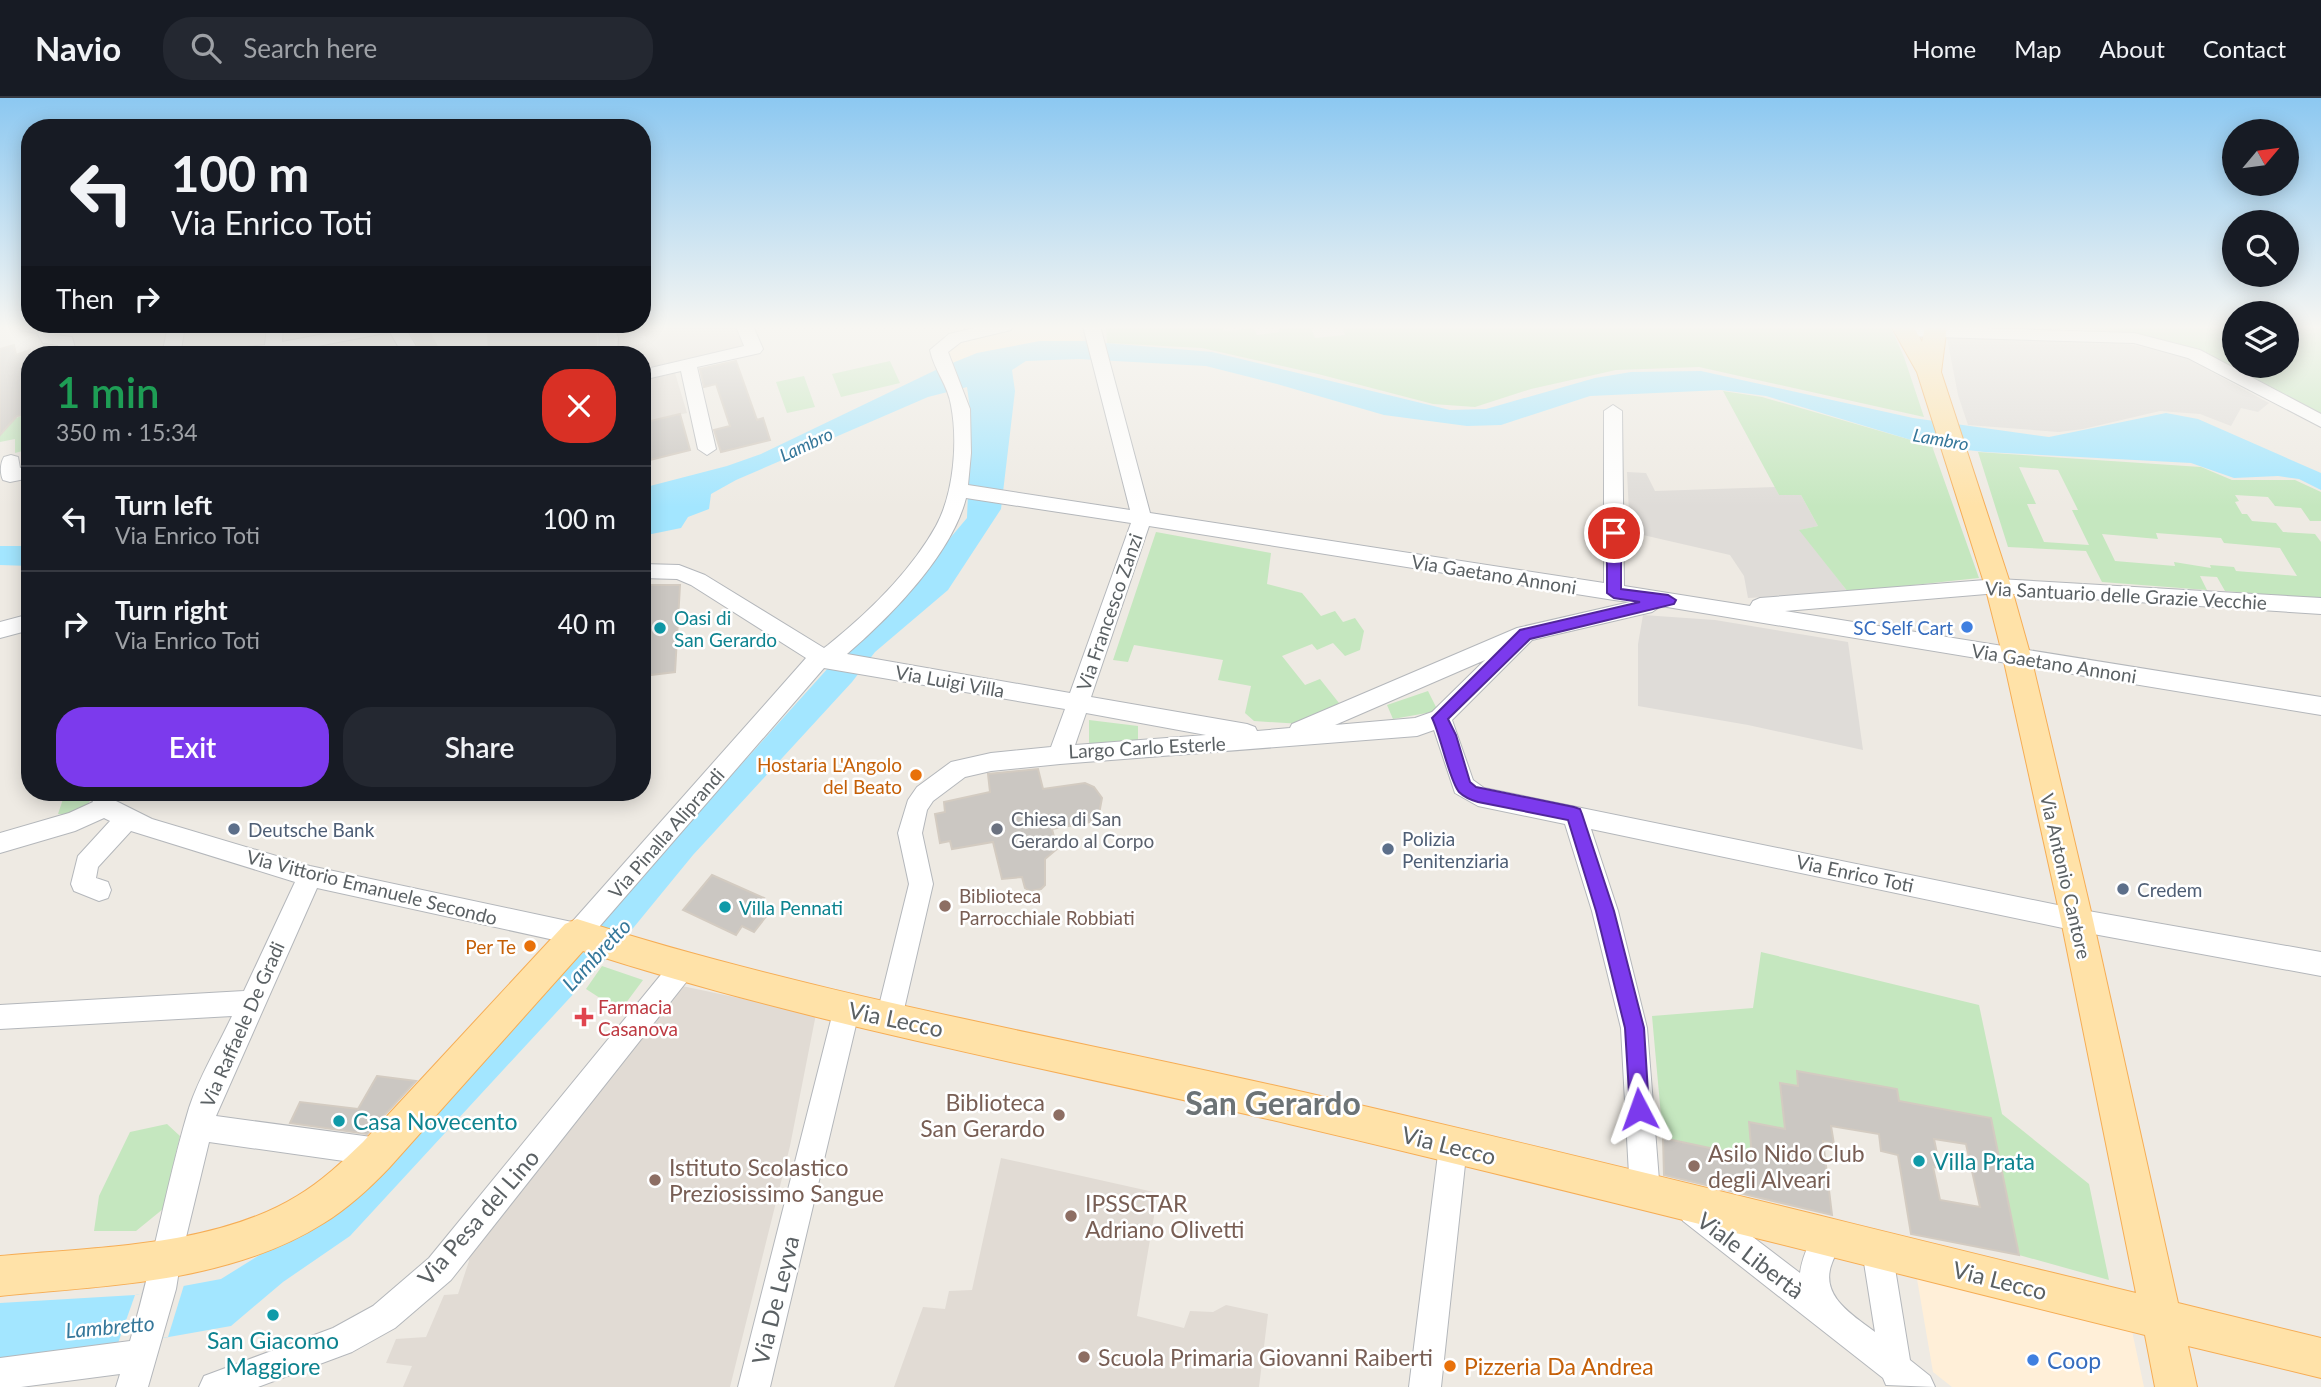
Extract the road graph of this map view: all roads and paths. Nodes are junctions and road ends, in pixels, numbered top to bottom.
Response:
1 (693, 386) edge
2 (955, 386) edge
3 (1107, 386) edge
4 (1934, 386) edge
5 (2254, 386) edge
6 (1613, 411) dead end
7 (2321, 421) edge
8 (707, 449) dead end
9 (11, 461) dead end
10 (21, 474) edge
11 (962, 490) junction
12 (1142, 519) junction
13 (651, 570) edge
14 (1998, 586) junction
15 (1614, 593) junction
16 (1668, 600) junction
17 (2321, 606) edge
18 (1722, 610) junction
19 (21, 624) edge
20 (0, 630) edge
21 (1525, 634) junction
22 (2017, 657) junction
23 (829, 660) junction
24 (1423, 679) junction
25 (1380, 697) junction
26 (1078, 703) junction
27 (2321, 706) edge
28 (1446, 710) junction
29 (1393, 729) junction
30 (1280, 738) junction
31 (1060, 755) junction
32 (112, 806) edge
33 (1574, 814) junction
34 (0, 843) edge
35 (310, 876) junction
36 (99, 890) dead end
37 (2077, 920) junction
38 (592, 940) junction
39 (2321, 964) edge
40 (682, 968) junction
41 (250, 1003) junction
42 (847, 1008) junction
43 (0, 1017) edge
44 (889, 1018) junction
45 (198, 1127) junction
46 (1453, 1146) junction
47 (379, 1152) junction
48 (1660, 1197) junction
49 (1830, 1238) junction
50 (1877, 1250) junction
51 (163, 1274) junction
52 (0, 1276) edge
53 (1825, 1311) junction
54 (2162, 1319) junction
55 (144, 1348) junction
56 (2321, 1358) edge
57 (0, 1374) edge
58 (1905, 1381) edge
59 (132, 1387) edge
60 (215, 1387) edge
61 (754, 1387) edge
62 (1425, 1387) edge
63 (2176, 1387) edge

1 - 8 street
2 - 11 street, Via Pinalla Aliprandi
3 - 12 street, Via Francesco Zanzi
4 - 14 main road, Via Antonio Cantore
5 - 7 street
6 - 15 street
9 - 10 street
11 - 12 street, Via Gaetano Annoni
11 - 23 street, Via Pinalla Aliprandi
12 - 15 street, Via Gaetano Annoni
12 - 26 street, Via Francesco Zanzi
13 - 23 street
14 - 17 street, Via Santuario delle Grazie Vecchie
14 - 18 street, Via Santuario delle Grazie Vecchie
14 - 22 main road, Via Antonio Cantore
15 - 16 street, Via Gaetano Annoni
16 - 18 street, Via Gaetano Annoni
16 - 21 street, Largo Carlo Esterle
18 - 22 street, Via Gaetano Annoni
19 - 20 street
21 - 24 street, Largo Carlo Esterle
21 - 28 street, Largo Carlo Esterle
22 - 27 street, Via Gaetano Annoni
22 - 37 main road, Via Antonio Cantore
23 - 26 street, Via Luigi Villa
23 - 38 street, Via Pinalla Aliprandi
24 - 25 street, Largo Carlo Esterle
24 - 28 street
25 - 29 street
25 - 30 street, Largo Carlo Esterle
26 - 30 street, Largo Carlo Esterle
26 - 31 street, Largo Carlo Esterle
28 - 29 street, Largo Carlo Esterle
28 - 33 street, Via Enrico Toti
29 - 30 street, Largo Carlo Esterle
30 - 31 street, Largo Carlo Esterle
31 - 44 street
32 - 34 street
32 - 35 street, Via Vittorio Emanuele Secondo
32 - 36 street
33 - 37 street, Via Enrico Toti
33 - 48 street
35 - 38 street, Via Vittorio Emanuele Secondo
35 - 41 street, Via Raffaele De Gradi
37 - 39 street, Via Enrico Toti
37 - 54 main road, Via Antonio Cantore
38 - 40 main road, Via Lecco
38 - 47 main road, Via Pinalla Aliprandi
40 - 42 main road, Via Lecco
40 - 60 street, Via Pesa del Lino
41 - 43 street
41 - 45 street, Via Raffaele De Gradi
42 - 44 main road, Via Lecco
42 - 61 street, Via De Leyva
44 - 46 main road, Via Lecco
45 - 47 street
45 - 51 street, Via Raffaele De Gradi
46 - 48 main road, Via Lecco
46 - 62 street
47 - 51 main road, Via Pinalla Aliprandi
48 - 49 main road, Via Lecco
48 - 53 street, Viale Libertà
49 - 50 main road, Via Lecco
49 - 53 street, Viale Libertà
50 - 54 main road, Via Lecco
50 - 58 street
51 - 52 main road, Via Pinalla Aliprandi
51 - 55 street, Via Raffaele De Gradi
53 - 58 street, Viale Libertà
54 - 56 main road, Via Lecco
54 - 63 main road, Via Antonio Cantore
55 - 57 street
55 - 59 street, Via Raffaele De Gradi

